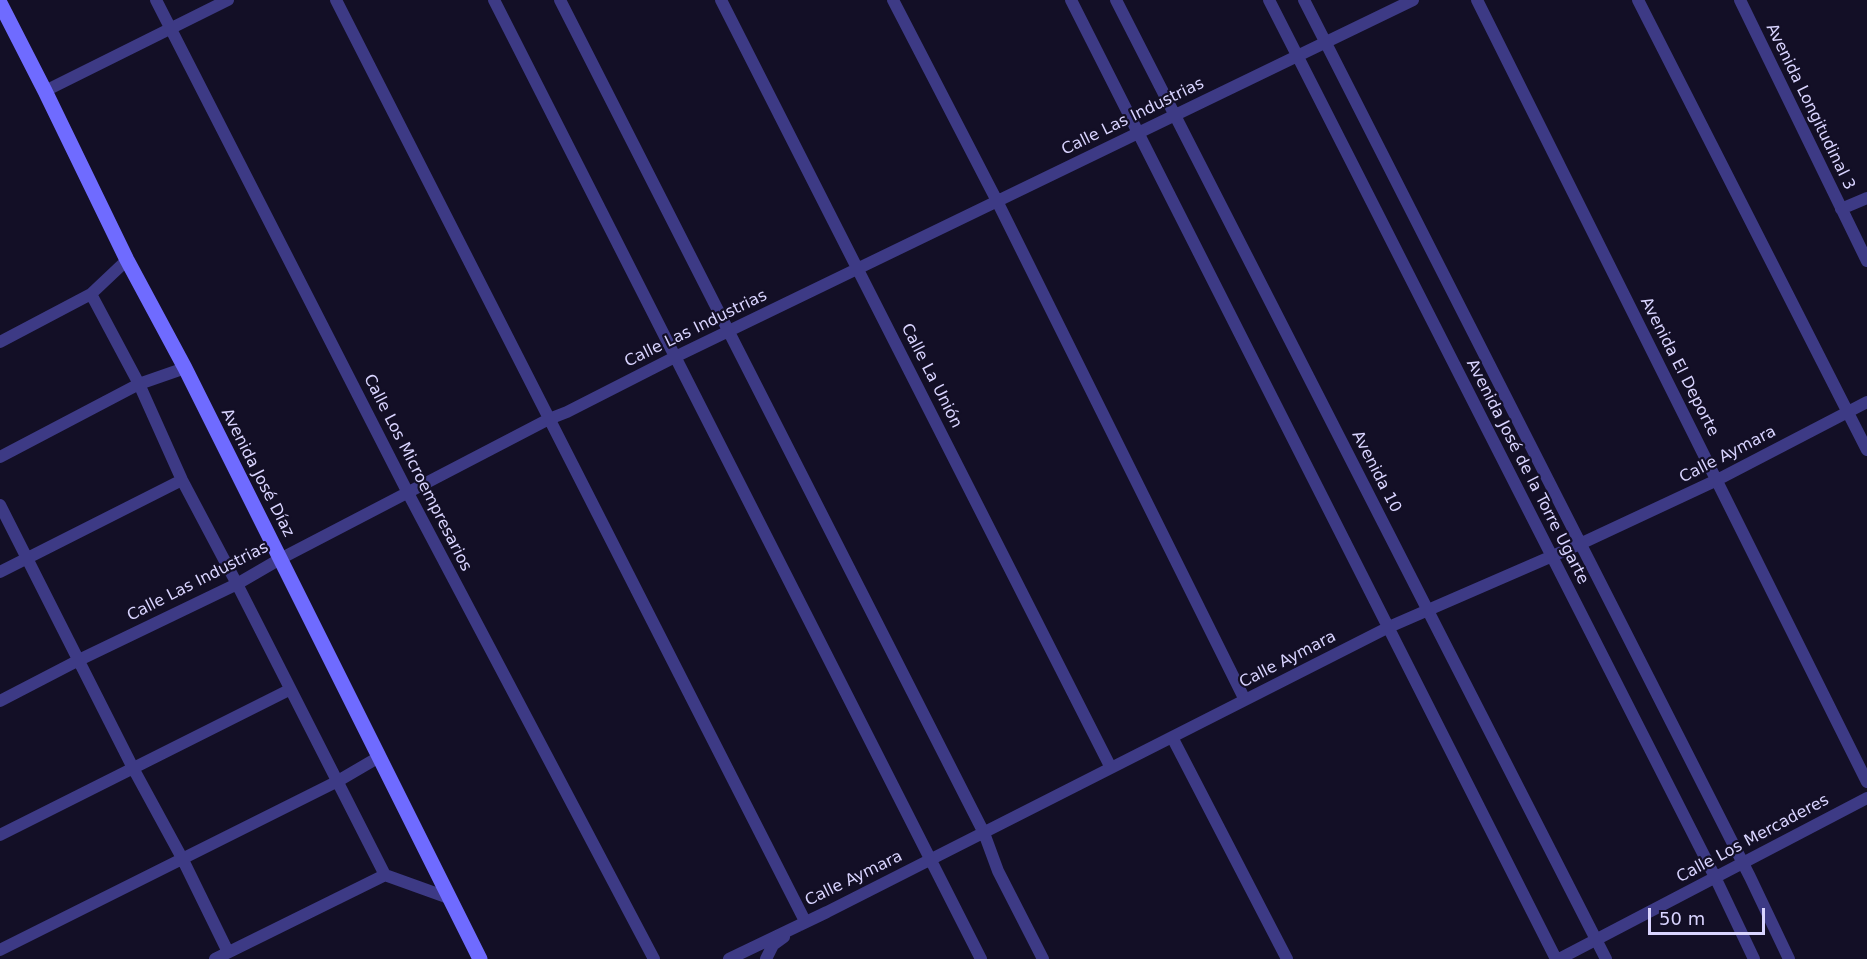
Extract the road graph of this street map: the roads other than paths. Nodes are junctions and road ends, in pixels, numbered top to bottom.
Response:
1 (156, 0) edge
2 (228, 0) edge
3 (336, 0) edge
4 (494, 0) edge
5 (560, 0) edge
6 (721, 0) edge
7 (893, 0) edge
8 (1071, 0) edge
9 (1116, 0) edge
10 (1269, 0) edge
11 (1304, 0) edge
12 (1413, 0) edge
13 (1477, 0) edge
14 (1638, 0) edge
15 (1740, 0) edge
16 (0, 3) edge
17 (170, 29) junction
18 (1325, 43) junction
19 (1297, 56) junction
20 (45, 91) junction
21 (1174, 116) junction
22 (1139, 132) junction
23 (1867, 198) edge
24 (997, 201) junction
25 (1841, 209) junction
26 (127, 260) junction
27 (1867, 261) edge
28 (858, 268) junction
29 (91, 294) junction
30 (728, 331) junction
31 (0, 342) edge
32 (675, 357) junction
33 (185, 368) junction
34 (139, 384) junction
35 (1867, 402) edge
36 (1847, 412) junction
37 (549, 419) junction
38 (1867, 450) edge
39 (0, 457) edge
40 (182, 480) junction
41 (1717, 480) junction
42 (408, 493) junction
43 (0, 505) edge
44 (1580, 544) junction
45 (1551, 557) junction
46 (26, 558) junction
47 (280, 559) junction
48 (0, 572) edge
49 (237, 584) junction
50 (1429, 610) junction
51 (1389, 627) junction
52 (79, 660) junction
53 (290, 690) junction
54 (1245, 700) junction
55 (0, 701) edge
56 (1172, 737) junction
57 (379, 757) junction
58 (133, 768) junction
59 (1111, 768) junction
60 (338, 781) junction
61 (1867, 782) edge
62 (1867, 798) edge
63 (984, 833) junction
64 (0, 836) edge
65 (182, 858) junction
66 (930, 860) junction
67 (1743, 863) junction
68 (385, 875) junction
69 (1715, 878) junction
70 (449, 898) junction
71 (805, 921) junction
72 (1596, 940) junction
73 (0, 950) edge
74 (228, 952) junction
75 (215, 959) edge
76 (480, 959) edge
77 (654, 959) edge
78 (729, 959) edge
79 (766, 959) edge
80 (981, 959) edge
81 (1043, 959) edge
82 (1287, 959) edge
83 (1558, 959) edge
84 (1606, 959) edge
85 (1754, 959) edge
86 (1789, 959) edge

1 - 17 street, Calle Los Microempresarios
2 - 17 street
3 - 37 street
4 - 32 street
5 - 30 street
6 - 28 street, Calle La Unión
7 - 24 street
8 - 22 street
9 - 21 street, Avenida 10
10 - 19 street, Avenida José de la Torre Ugarte
11 - 18 street, Avenida José de la Torre Ugarte
12 - 18 street, Calle Las Industrias
13 - 41 street, Avenida El Deporte
14 - 36 street
15 - 25 street, Avenida Longitudinal 3
16 - 20 street, Avenida José Díaz
17 - 20 street
17 - 42 street, Calle Los Microempresarios
18 - 19 street, Calle Las Industrias
18 - 44 street, Avenida José de la Torre Ugarte
19 - 21 street, Calle Las Industrias
19 - 45 street, Avenida José de la Torre Ugarte
20 - 26 street, Avenida José Díaz
21 - 22 street, Calle Las Industrias
21 - 50 street, Avenida 10
22 - 24 street, Calle Las Industrias
22 - 51 street
23 - 25 street
24 - 28 street, Calle Las Industrias
24 - 54 street
25 - 27 street, Avenida Longitudinal 3
26 - 29 street
26 - 33 street, Avenida José Díaz
28 - 30 street, Calle Las Industrias
28 - 59 street, Calle La Unión
29 - 31 street
29 - 34 street
30 - 32 street, Calle Las Industrias
30 - 63 street
32 - 37 street, Calle Las Industrias
32 - 66 street
33 - 34 street
33 - 47 street, Avenida José Díaz
34 - 39 street
34 - 40 street
35 - 36 street, Calle Aymara
36 - 38 street
36 - 41 street, Calle Aymara
37 - 42 street, Calle Las Industrias
37 - 71 street
40 - 46 street
40 - 49 street
41 - 44 street, Calle Aymara
41 - 61 street, Avenida El Deporte
42 - 47 street, Calle Las Industrias
42 - 77 street, Calle Los Microempresarios
43 - 46 street
44 - 45 street, Calle Aymara
44 - 67 street, Avenida José de la Torre Ugarte
45 - 50 street, Calle Aymara
45 - 69 street, Avenida José de la Torre Ugarte
46 - 48 street
46 - 52 street
47 - 49 street, Calle Las Industrias
47 - 57 street, Avenida José Díaz
49 - 52 street, Calle Las Industrias
49 - 53 street
50 - 51 street, Calle Aymara
50 - 72 street, Avenida 10
51 - 54 street, Calle Aymara
51 - 83 street
52 - 55 street, Calle Las Industrias
52 - 58 street
53 - 58 street
53 - 60 street
54 - 56 street, Calle Aymara
56 - 59 street, Calle Aymara
56 - 82 street
57 - 60 street
57 - 70 street, Avenida José Díaz
58 - 64 street
58 - 65 street
59 - 63 street, Calle Aymara
60 - 65 street
60 - 68 street
62 - 67 street, Calle Los Mercaderes
63 - 66 street, Calle Aymara
63 - 81 street
65 - 73 street
65 - 74 street
66 - 71 street, Calle Aymara
66 - 80 street
67 - 69 street, Calle Los Mercaderes
67 - 86 street, Avenida José de la Torre Ugarte
68 - 70 street
68 - 74 street
69 - 72 street, Calle Los Mercaderes
69 - 85 street, Avenida José de la Torre Ugarte
70 - 76 street, Avenida José Díaz
71 - 78 street, Calle Aymara
71 - 79 street
72 - 83 street, Calle Los Mercaderes
72 - 84 street, Avenida 10
74 - 75 street

